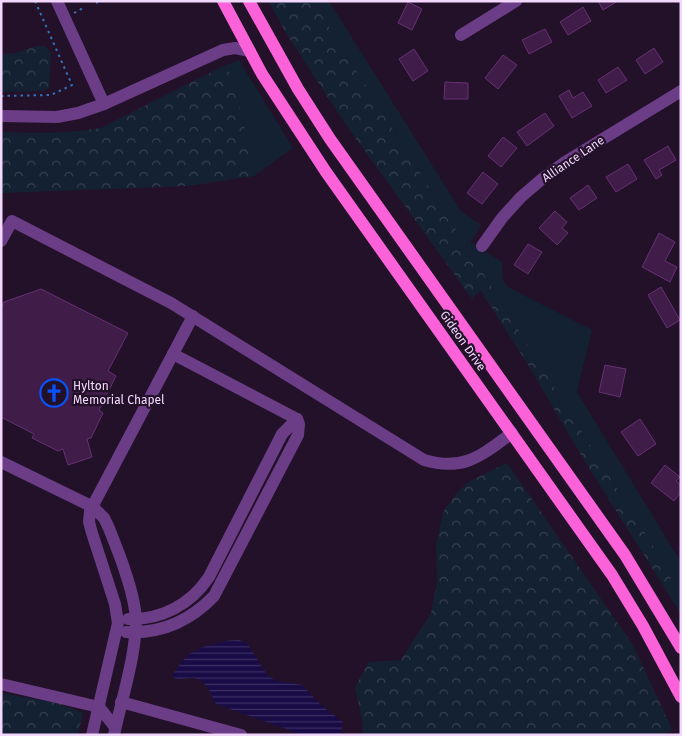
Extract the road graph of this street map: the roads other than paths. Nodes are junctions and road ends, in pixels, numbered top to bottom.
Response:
1 (57, 1) edge
2 (223, 1) edge
3 (249, 1) edge
4 (516, 1) edge
5 (461, 35) dead end
6 (250, 51) junction
7 (681, 90) edge
8 (104, 104) junction
9 (1, 116) edge
10 (1, 241) edge
11 (482, 246) dead end
12 (193, 316) junction
13 (173, 354) junction
14 (297, 419) junction
15 (530, 420) junction
16 (512, 433) junction
17 (1, 462) edge
18 (93, 507) junction
19 (135, 619) junction
20 (117, 625) junction
21 (135, 632) junction
22 (681, 648) edge
23 (107, 674) junction
24 (126, 679) junction
25 (1, 684) edge
26 (681, 697) edge
27 (121, 702) junction
28 (99, 707) junction
29 (114, 731) edge
30 (92, 735) edge
31 (241, 735) edge

1 - 8 street
2 - 6 main road, Gideon Drive
3 - 15 main road, Gideon Drive
4 - 5 street
6 - 8 street
6 - 16 main road, Gideon Drive
7 - 11 street, Alliance Lane
8 - 9 street
10 - 12 street
12 - 13 street
12 - 16 street
13 - 14 street
13 - 18 street
14 - 19 street
14 - 21 street
15 - 16 main road
15 - 22 main road, Gideon Drive
16 - 26 main road, Gideon Drive
17 - 18 street
18 - 19 street
18 - 20 street
19 - 20 street
19 - 21 street
20 - 21 street
20 - 23 street
21 - 24 street
23 - 24 street
23 - 28 street
24 - 27 street
25 - 28 street
27 - 29 street
27 - 31 street
28 - 29 street
28 - 30 street

